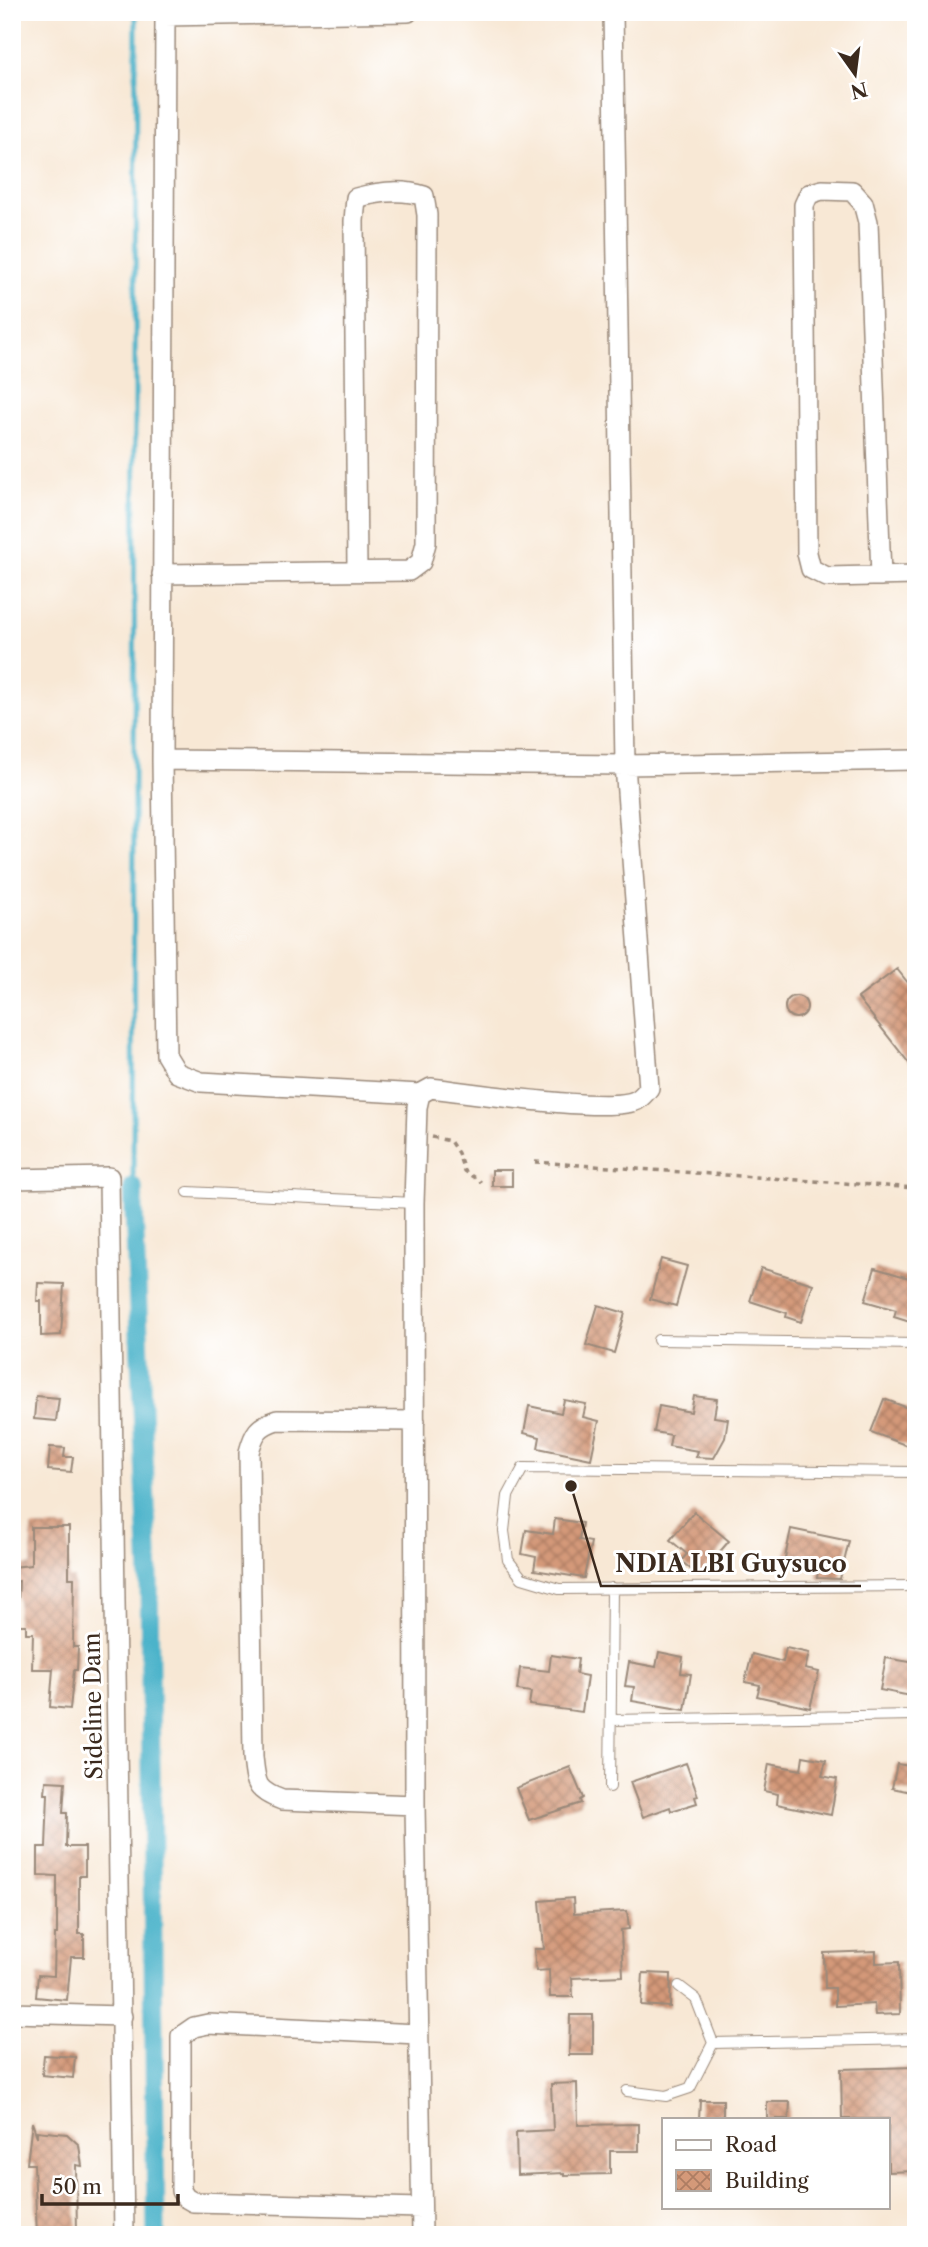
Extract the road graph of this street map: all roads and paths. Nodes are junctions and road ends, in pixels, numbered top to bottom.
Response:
1 (408, 12) edge
2 (612, 12) edge
3 (165, 14) edge
4 (357, 571) junction
5 (162, 573) junction
6 (916, 575) edge
7 (881, 576) junction
8 (162, 760) junction
9 (916, 760) edge
10 (625, 765) junction
11 (420, 1094) junction
12 (415, 1133) junction
13 (535, 1162) dead end
14 (12, 1179) edge
15 (481, 1182) dead end
16 (916, 1188) edge
17 (188, 1192) dead end
18 (414, 1203) junction
19 (658, 1340) dead end
20 (916, 1344) edge
21 (415, 1421) junction
22 (916, 1472) edge
23 (916, 1586) edge
24 (612, 1588) junction
25 (916, 1715) edge
26 (611, 1720) junction
27 (610, 1787) dead end
28 (415, 1805) junction
29 (679, 1986) dead end
30 (12, 2012) edge
31 (121, 2017) junction
32 (418, 2034) junction
33 (916, 2039) edge
34 (713, 2043) junction
35 (627, 2091) dead end
36 (421, 2208) junction
37 (124, 2235) edge
38 (422, 2235) edge

1 - 3 street
2 - 10 street
3 - 5 street
4 - 4 street
4 - 5 street
5 - 8 street
6 - 7 street
7 - 7 street
8 - 10 street
8 - 11 street
9 - 10 street
10 - 11 street
11 - 12 street
12 - 15 path
12 - 18 street
13 - 16 path
14 - 31 street, Sideline Dam
17 - 18 lane
18 - 21 street
19 - 20 lane
21 - 28 street
21 - 28 street
22 - 24 lane
23 - 24 lane
24 - 26 lane
25 - 26 lane
26 - 27 lane
28 - 32 street
29 - 34 lane
30 - 31 street
31 - 37 street, Sideline Dam
32 - 36 street
32 - 36 street
33 - 34 lane
34 - 35 lane
36 - 38 street

